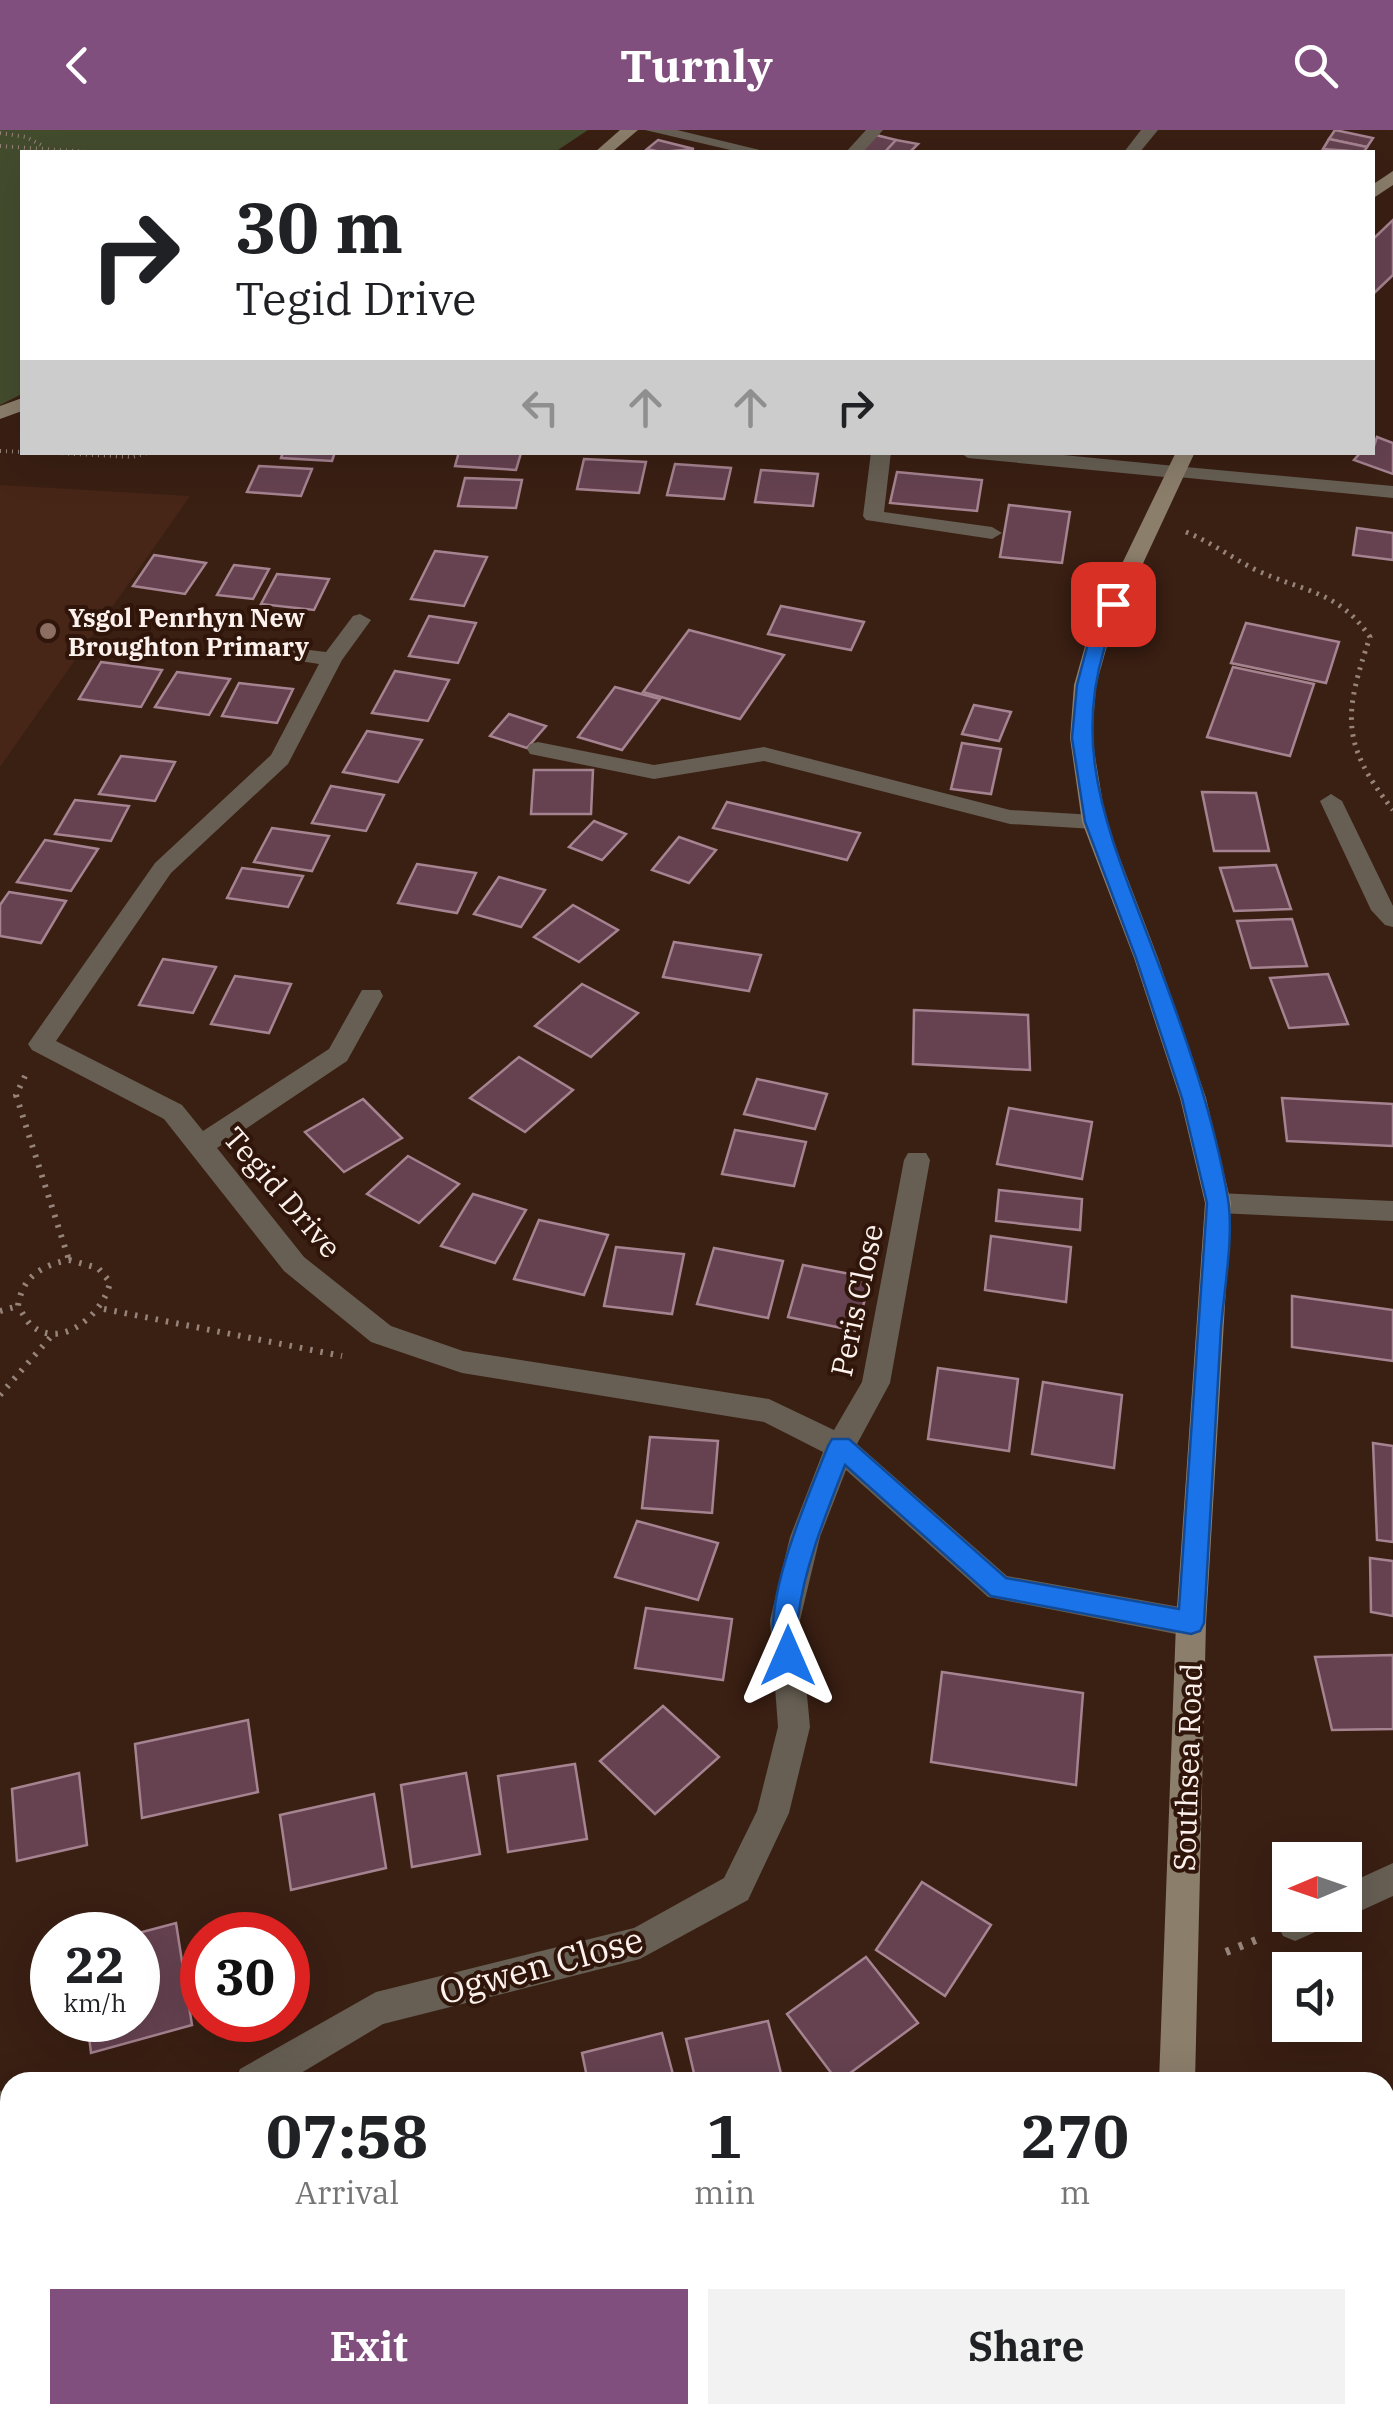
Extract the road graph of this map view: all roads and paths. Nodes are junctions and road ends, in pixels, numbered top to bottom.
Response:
1 (630, 130) edge
2 (654, 130) edge
3 (875, 130) edge
4 (1150, 130) edge
5 (0, 133) edge
6 (0, 146) edge
7 (51, 150) joint
8 (605, 150) edge
9 (750, 150) edge
10 (856, 150) edge
11 (1134, 150) edge
12 (94, 455) edge
13 (140, 455) edge
14 (880, 455) edge
15 (1032, 455) edge
16 (1180, 462) edge
17 (1393, 492) edge
18 (1151, 520) junction
19 (992, 533) dead end
20 (360, 620) dead end
21 (227, 644) dead end
22 (332, 659) junction
23 (538, 749) dead end
24 (1331, 801) dead end
25 (1393, 810) edge
26 (1094, 822) junction
27 (1393, 919) edge
28 (371, 996) dead end
29 (41, 1044) junction
30 (200, 1146) junction
31 (917, 1160) dead end
32 (1218, 1203) junction
33 (1393, 1210) edge
34 (69, 1260) junction
35 (18, 1306) junction
36 (104, 1309) junction
37 (0, 1311) edge
38 (55, 1332) junction
39 (344, 1357) dead end
40 (0, 1395) edge
41 (840, 1446) junction
42 (1191, 1623) junction
43 (1393, 1879) edge
44 (1362, 1894) edge
45 (1275, 1932) edge
46 (1180, 1969) junction
47 (270, 2072) edge
48 (1176, 2072) edge

1 - 8 main road
2 - 9 street
3 - 10 street
4 - 11 street
5 - 7 path
6 - 7 path
12 - 13 path
14 - 19 street
15 - 16 street
16 - 17 street
16 - 18 main road, Southsea Road
18 - 25 path
18 - 26 main road, Southsea Road
20 - 22 street
21 - 22 street
22 - 29 street
23 - 26 street
24 - 27 street
26 - 32 main road, Southsea Road
28 - 30 street
29 - 30 street, Tegid Drive
29 - 34 path
30 - 41 street, Tegid Drive
31 - 41 street, Peris Close
32 - 33 street
32 - 42 main road, Southsea Road
34 - 35 path
34 - 36 path
35 - 37 path
35 - 38 path
36 - 38 path
36 - 39 path
38 - 40 path
41 - 42 street, Tegid Drive
41 - 47 street, Ogwen Close
42 - 46 main road, Southsea Road
43 - 44 street
45 - 46 path
46 - 48 main road, Southsea Road

